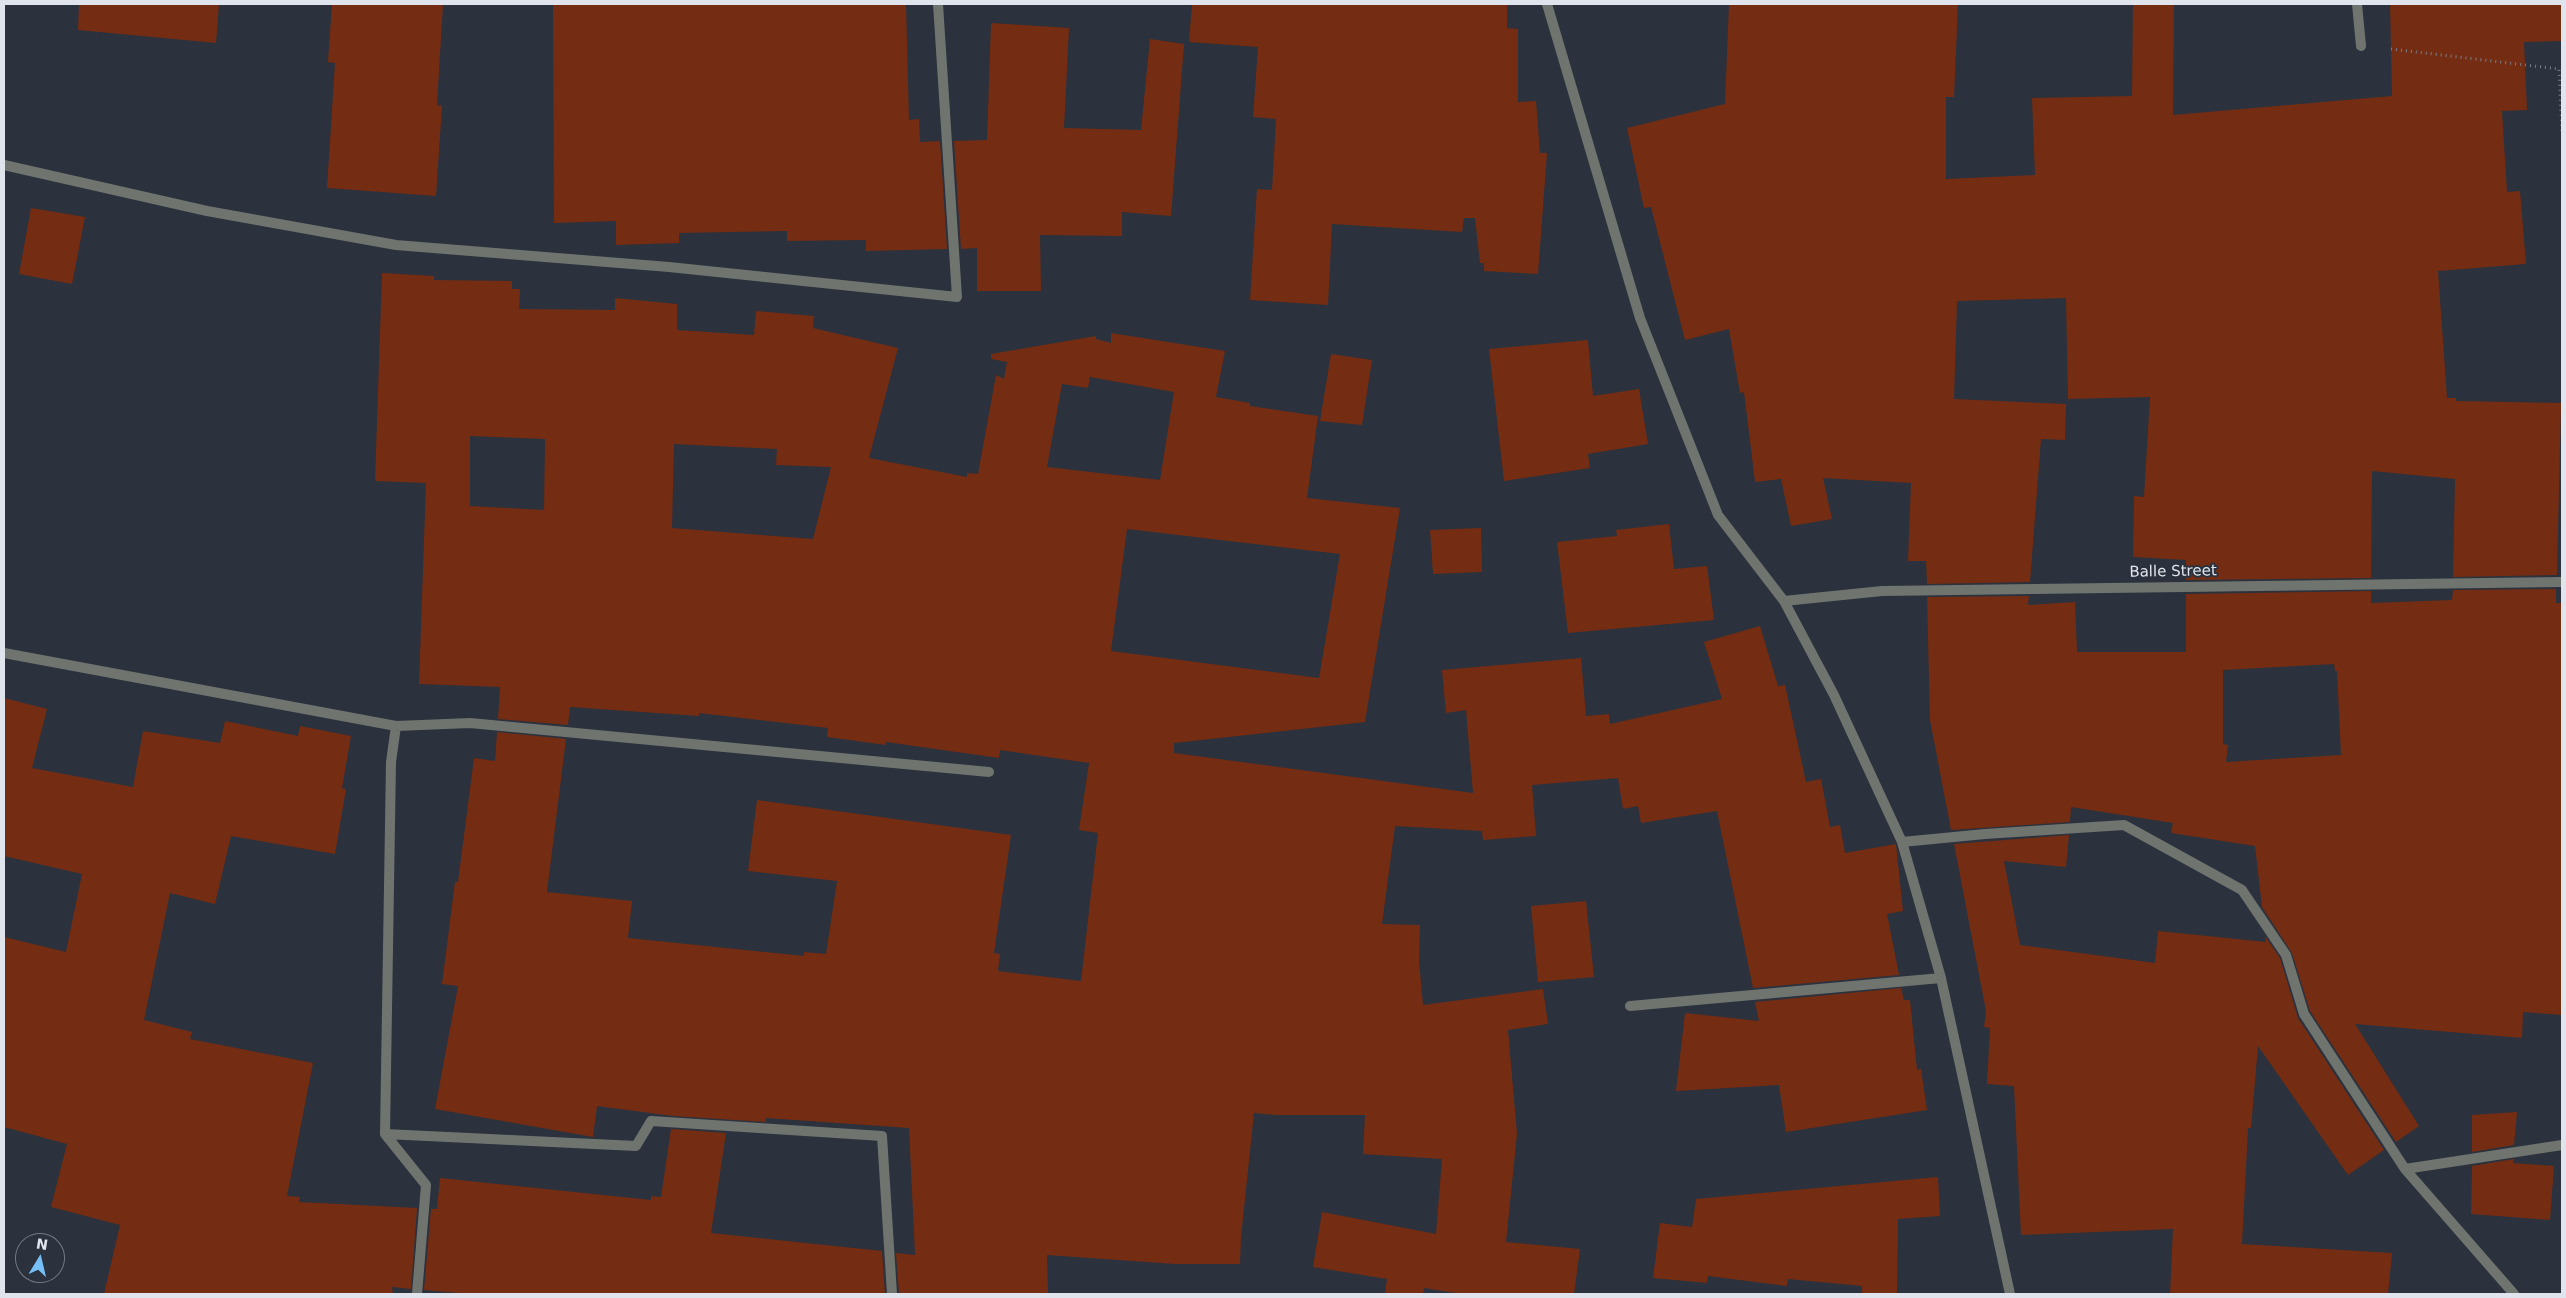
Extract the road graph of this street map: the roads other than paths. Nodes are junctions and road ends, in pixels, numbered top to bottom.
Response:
1 (938, 4) edge
2 (1547, 4) edge
3 (2357, 4) edge
4 (2361, 46) road end
5 (4, 165) edge
6 (2562, 582) edge
7 (1784, 601) junction
8 (4, 653) edge
9 (396, 726) junction
10 (989, 772) dead end
11 (1902, 842) junction
12 (1941, 978) junction
13 (1630, 1006) dead end
14 (385, 1134) junction
15 (2562, 1145) edge
16 (2404, 1169) junction
17 (416, 1294) edge
18 (892, 1294) edge
19 (2010, 1294) edge
20 (2514, 1294) edge

1 - 5 street
2 - 7 street
3 - 4 street
6 - 7 street, Balle Street
7 - 11 street
8 - 9 street
9 - 10 street
9 - 14 street
11 - 12 street
11 - 16 street
12 - 13 street
12 - 19 street
14 - 17 street
14 - 18 street
15 - 16 street
16 - 20 street

